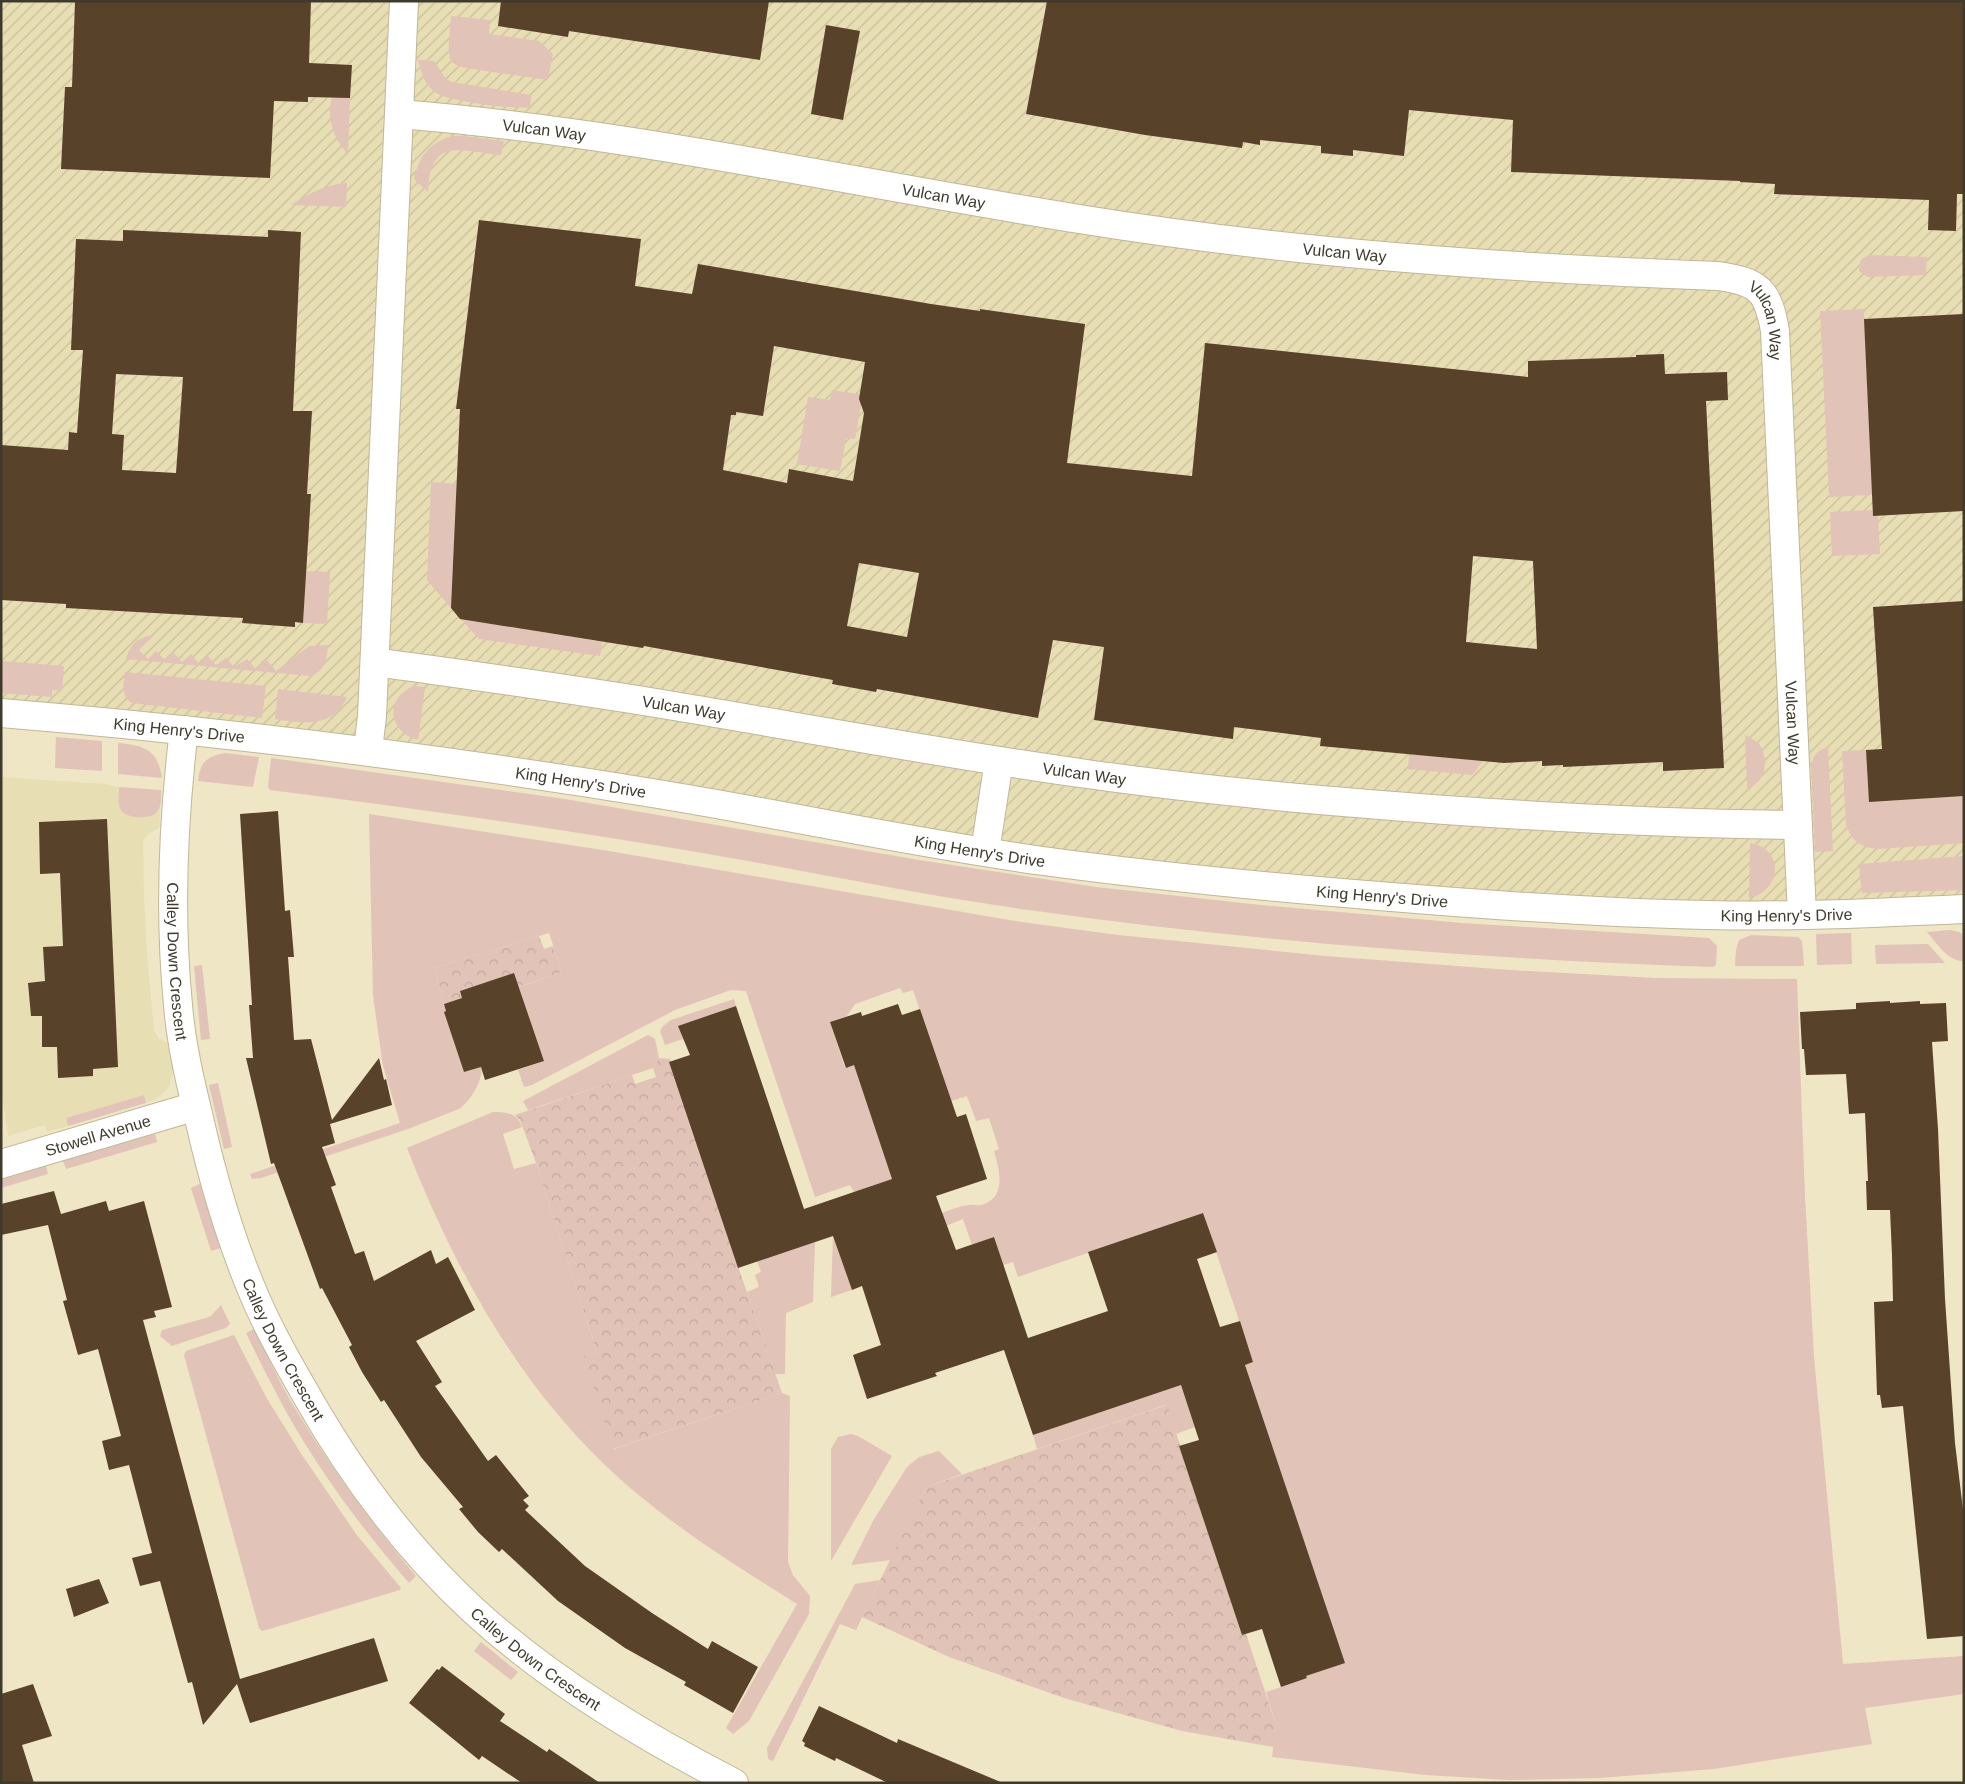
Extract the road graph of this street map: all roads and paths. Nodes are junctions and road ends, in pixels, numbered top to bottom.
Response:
1 (404, 1) edge
2 (399, 114) junction
3 (375, 662) junction
4 (1, 713) edge
5 (184, 730) junction
6 (368, 750) junction
7 (999, 761) junction
8 (1798, 825) junction
9 (985, 851) junction
10 (1964, 910) edge
11 (1802, 915) junction
12 (196, 1106) junction
13 (1, 1164) edge
14 (734, 1783) edge

1 - 2 street
2 - 3 street
2 - 8 street, Vulcan Way
3 - 6 street
3 - 7 street, Vulcan Way
4 - 5 street, King Henry's Drive
5 - 6 street, King Henry's Drive
5 - 12 street, Calley Down Crescent
6 - 9 street, King Henry's Drive
7 - 8 street, Vulcan Way
7 - 9 street
8 - 11 street, Vulcan Way
9 - 11 street, King Henry's Drive
10 - 11 street, King Henry's Drive
12 - 13 street, Stowell Avenue
12 - 14 street, Calley Down Crescent

